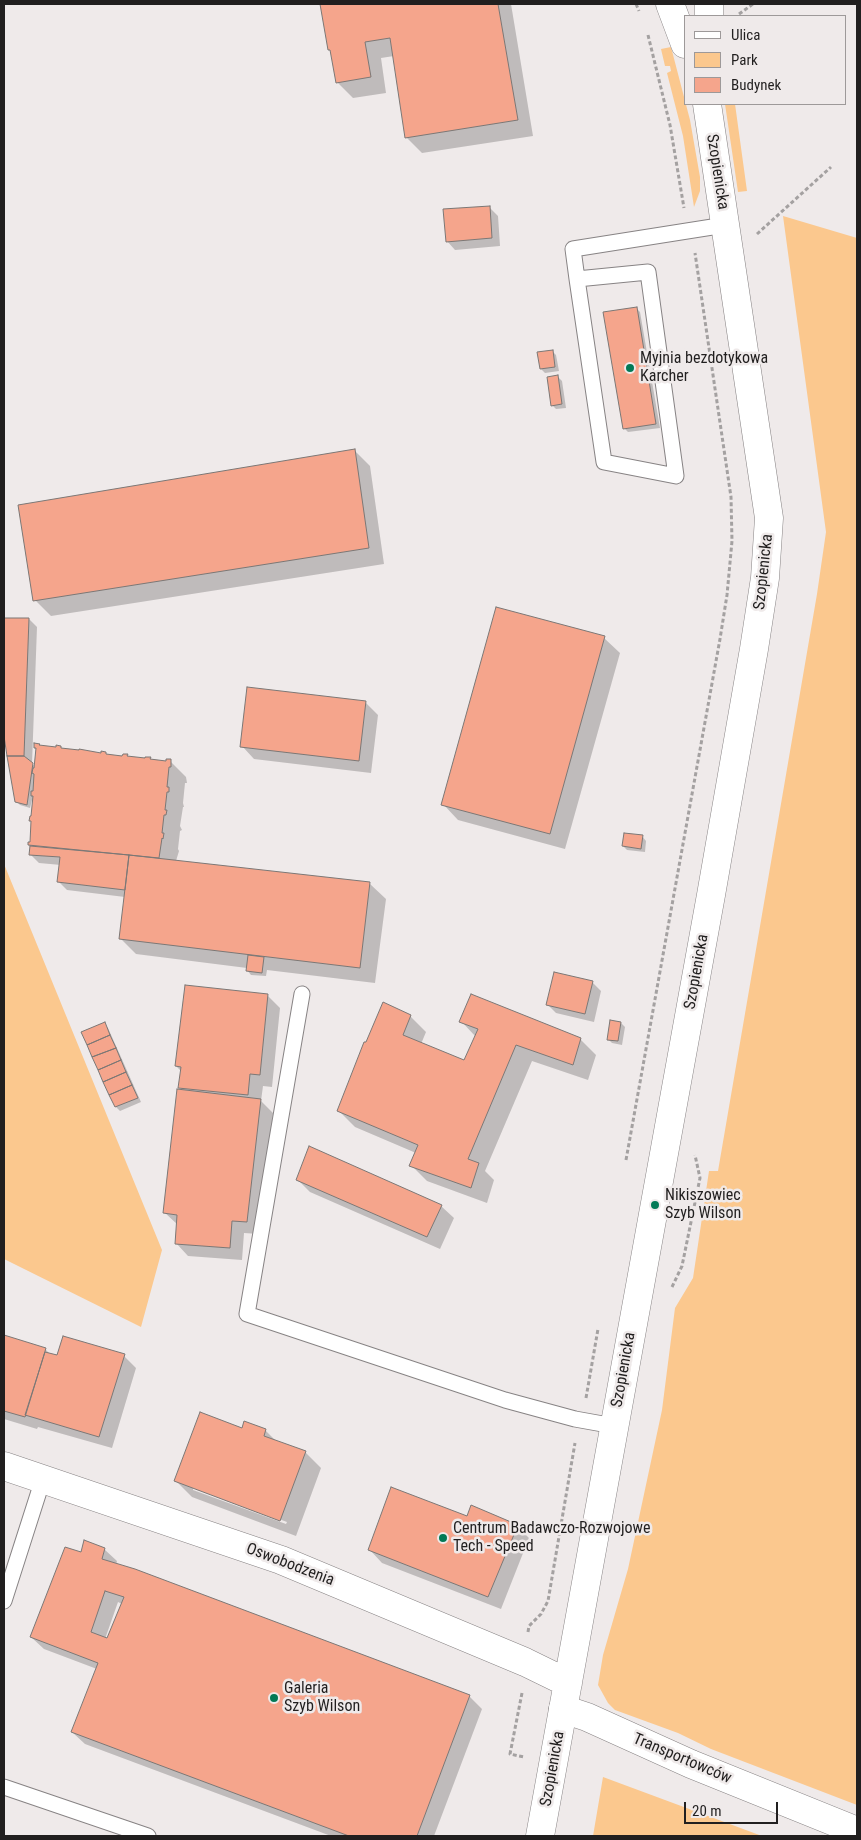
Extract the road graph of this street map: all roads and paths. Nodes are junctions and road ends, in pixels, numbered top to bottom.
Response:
1 (636, 4) edge
2 (670, 4) edge
3 (753, 4) edge
4 (736, 15) edge
5 (642, 16) dead end
6 (647, 32) dead end
7 (684, 41) edge
8 (707, 105) edge
9 (831, 167) dead end
10 (725, 225) junction
11 (689, 231) junction
12 (757, 234) dead end
13 (695, 254) dead end
14 (577, 279) junction
15 (302, 994) dead end
16 (626, 1160) dead end
17 (598, 1330) dead end
18 (580, 1421) junction
19 (614, 1426) junction
20 (4, 1466) edge
21 (43, 1479) junction
22 (9, 1569) edge
23 (4, 1601) edge
24 (529, 1626) dead end
25 (522, 1692) dead end
26 (566, 1696) junction
27 (510, 1754) dead end
28 (4, 1787) edge
29 (857, 1831) edge
30 (148, 1836) edge
31 (540, 1836) edge

1 - 5 path
2 - 7 street
3 - 4 path
6 - 11 path
8 - 10 street, Szopienicka
9 - 12 path
10 - 11 lane
10 - 19 street, Szopienicka
11 - 14 lane
13 - 16 path
14 - 14 lane
15 - 18 lane
17 - 18 path
18 - 19 lane
18 - 24 path
19 - 26 street, Szopienicka
20 - 21 street, Oswobodzenia
21 - 22 lane
21 - 26 street, Oswobodzenia
22 - 23 lane
25 - 27 path
26 - 29 street, Transportowców
26 - 31 street, Szopienicka
28 - 30 lane

